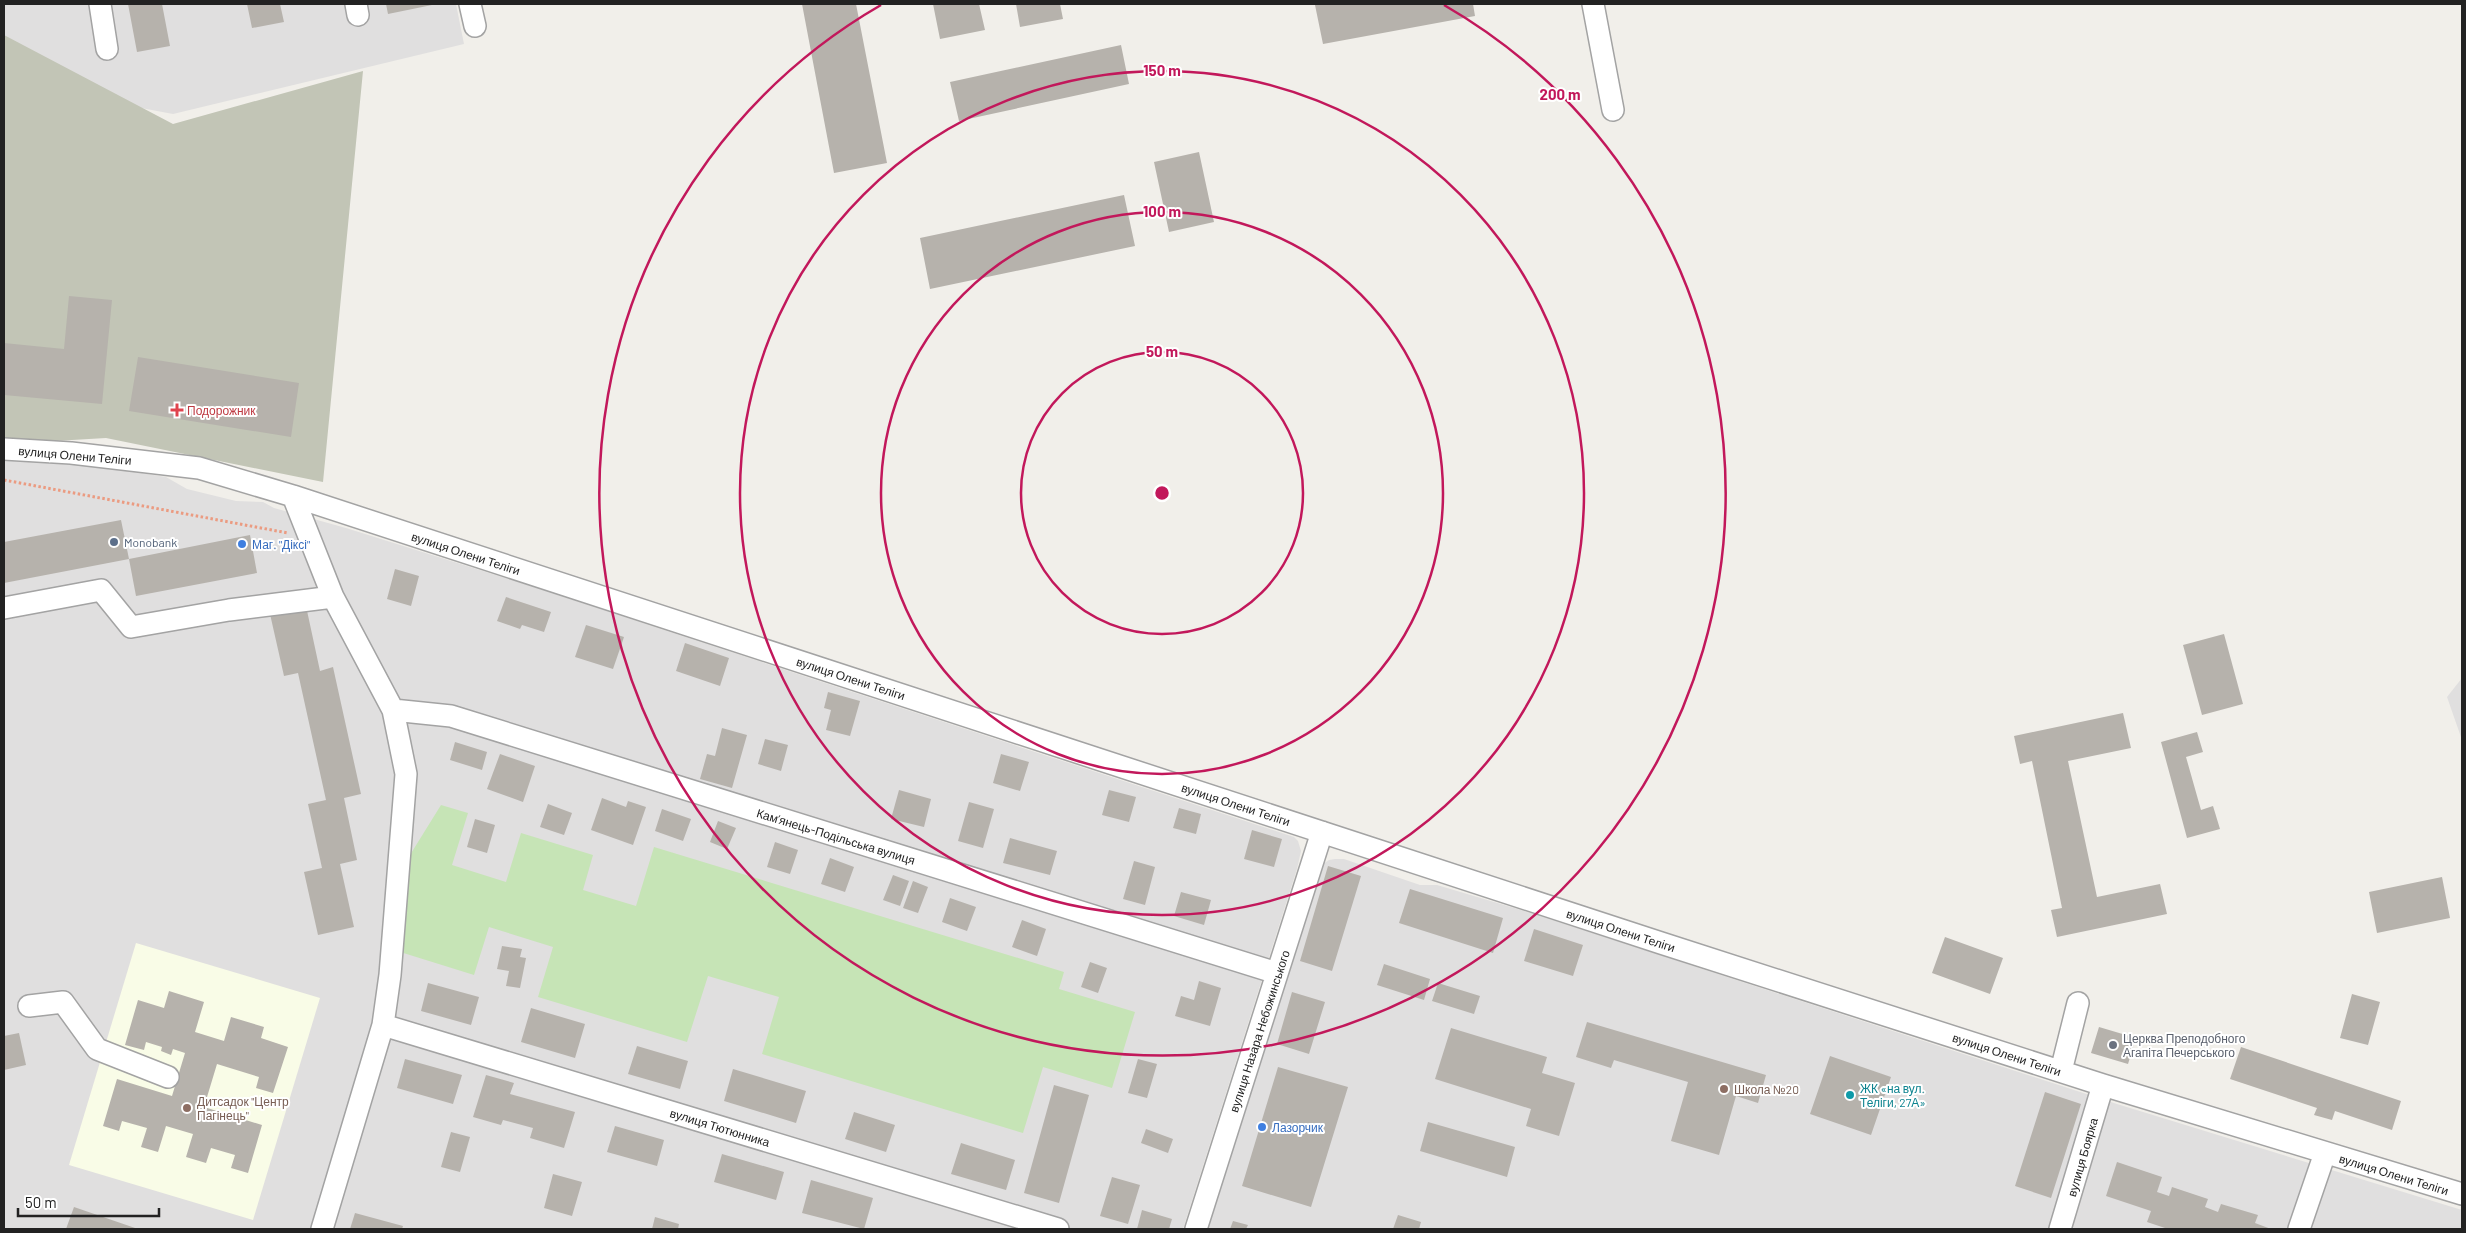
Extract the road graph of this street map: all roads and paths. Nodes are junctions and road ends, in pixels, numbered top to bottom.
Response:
1 (100, 4) edge
2 (470, 4) edge
3 (1593, 4) edge
4 (474, 26) dead end
5 (107, 49) dead end
6 (1613, 110) dead end
7 (4, 449) edge
8 (4, 480) edge
9 (293, 496) junction
10 (311, 538) junction
11 (333, 597) junction
12 (4, 608) edge
13 (393, 710) junction
14 (1322, 832) junction
15 (1277, 973) junction
16 (2078, 1003) dead end
17 (29, 1006) dead end
18 (383, 1025) junction
19 (2062, 1071) junction
20 (168, 1077) dead end
21 (2103, 1085) junction
22 (2324, 1153) junction
23 (2462, 1194) edge
24 (322, 1229) edge
25 (1058, 1229) edge
26 (1196, 1229) edge
27 (2060, 1229) edge
28 (2299, 1229) edge

1 - 5 street
2 - 4 street
3 - 6 street
7 - 9 street, вулиця Олени Теліги
8 - 10 path
9 - 10 street
9 - 14 street, вулиця Олени Теліги
10 - 11 street
11 - 12 street
11 - 13 street
13 - 15 street, Камʼянець-Подільська вулиця
13 - 18 street
14 - 15 street, вулиця Назара Небожинського
14 - 19 street, вулиця Олени Теліги
15 - 26 street, вулиця Назара Небожинського
16 - 19 street
17 - 20 street
18 - 24 street
18 - 25 street, вулиця Тютюнника
19 - 21 street, вулиця Олени Теліги
21 - 22 street, вулиця Олени Теліги
21 - 27 street, вулиця Боярка
22 - 23 street, вулиця Олени Теліги
22 - 28 street

